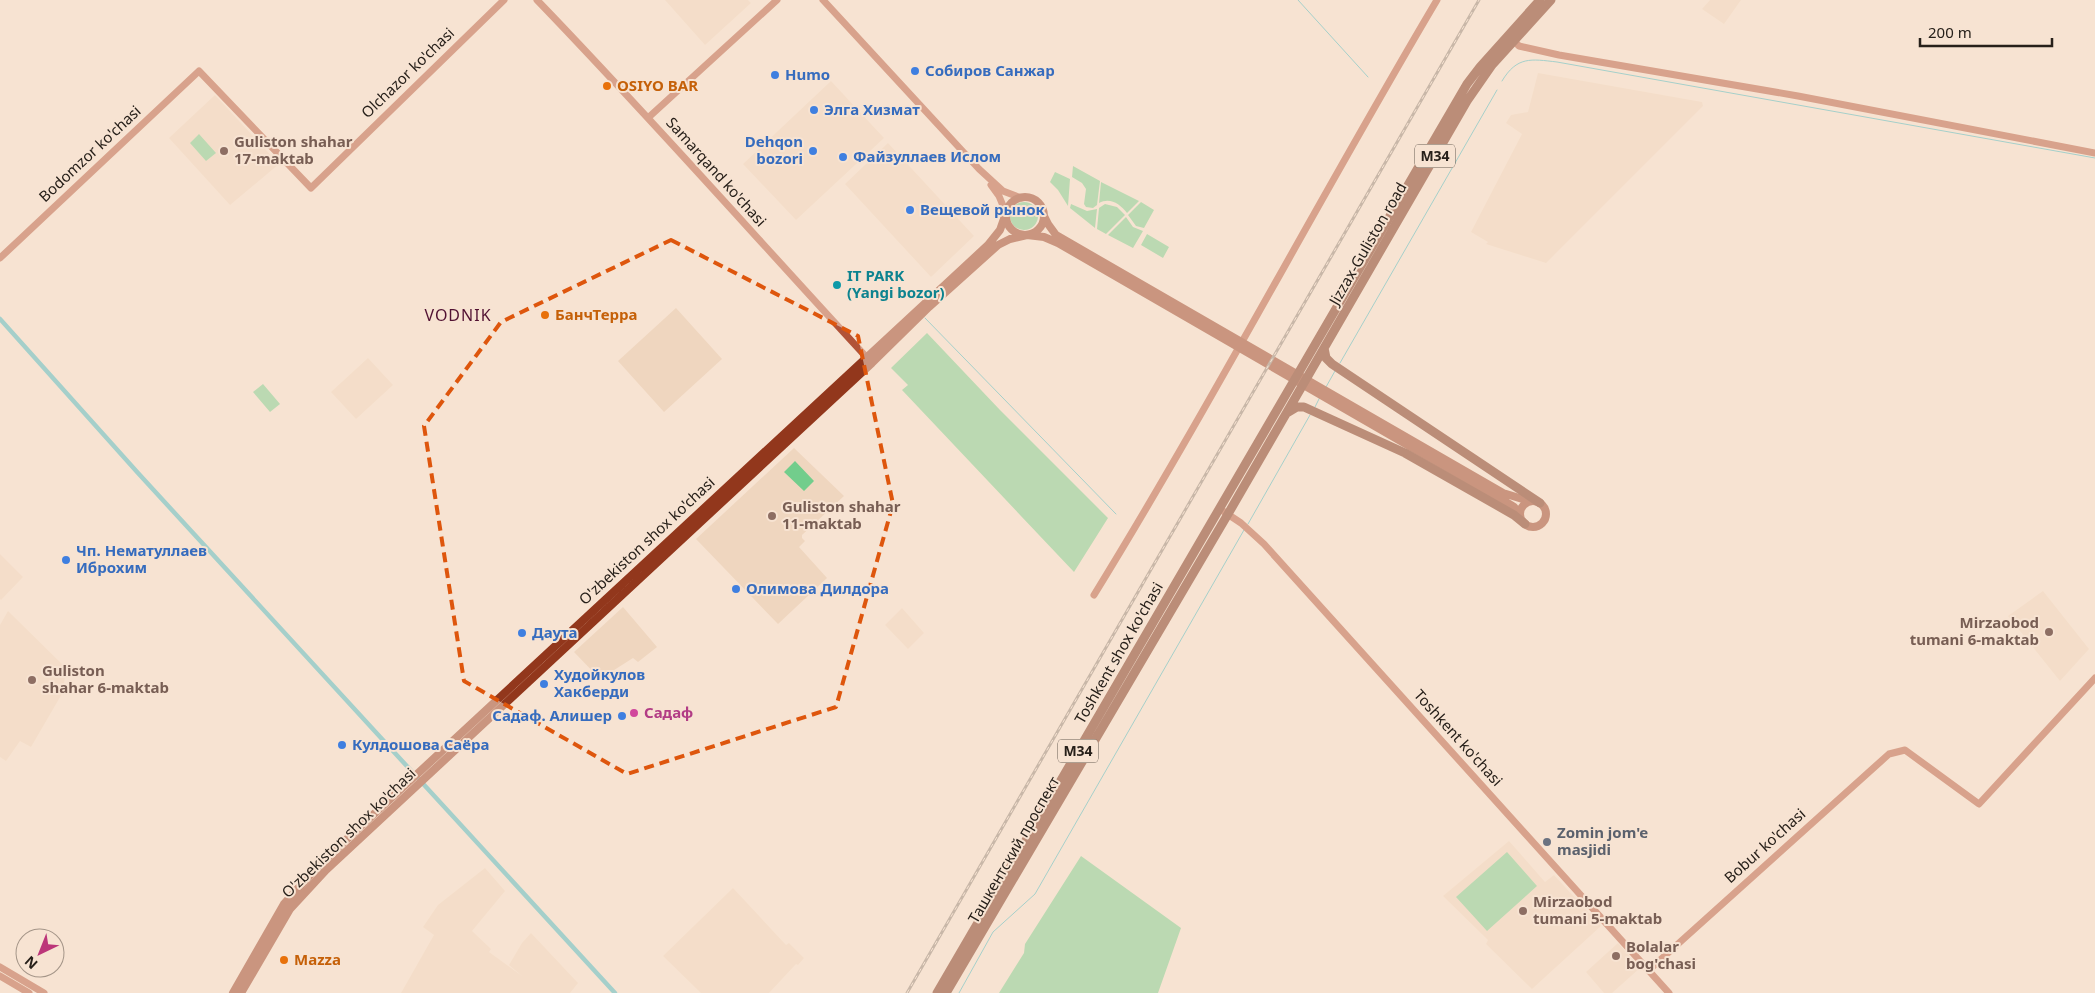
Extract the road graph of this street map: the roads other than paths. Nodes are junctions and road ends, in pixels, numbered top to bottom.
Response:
1 (504, 0) edge
2 (537, 0) edge
3 (777, 0) edge
4 (823, 0) edge
5 (1436, 0) edge
6 (1540, 0) edge
7 (1551, 0) edge
8 (1514, 41) junction
9 (200, 71) joint
10 (649, 117) junction
11 (2095, 153) edge
12 (979, 169) junction
13 (1021, 198) junction
14 (1006, 214) junction
15 (1043, 214) junction
16 (1027, 235) junction
17 (0, 258) edge
18 (927, 305) junction
19 (1201, 321) junction
20 (1331, 326) junction
21 (1324, 348) junction
22 (870, 360) junction
23 (1340, 402) junction
24 (1287, 413) junction
25 (1530, 502) junction
26 (1540, 502) junction
27 (1220, 509) junction
28 (1228, 514) junction
29 (1523, 520) junction
30 (1094, 595) dead end
31 (2095, 678) edge
32 (414, 783) junction
33 (0, 967) edge
34 (1649, 970) junction
35 (0, 976) edge
36 (28, 993) edge
37 (44, 993) edge
38 (233, 993) edge
39 (241, 993) edge
40 (937, 993) edge
41 (946, 993) edge
42 (1669, 993) edge

1 - 9 street, Olchazor ko'chasi
2 - 10 street, Samarqand ko'chasi
3 - 10 street
4 - 12 street
5 - 30 street
6 - 20 highway, Jizzax-Guliston road / M34
7 - 8 highway, Jizzax-Guliston road / M34
8 - 11 street
8 - 20 highway, Jizzax-Guliston road / M34
9 - 17 street, Bodomzor ko'chasi
10 - 22 street, Samarqand ko'chasi
12 - 13 street
12 - 14 street
13 - 14 main road
13 - 15 main road
14 - 16 main road
14 - 18 main road
15 - 16 main road
15 - 19 main road
16 - 18 main road
16 - 19 main road
18 - 22 main road, O'zbekiston shox ko'chasi
19 - 23 main road
20 - 21 highway, M34
20 - 27 highway, Toshkent shox ko'chasi / M34
21 - 24 highway, M34
21 - 26 highway
22 - 32 main road, O'zbekiston shox ko'chasi
23 - 25 main road
23 - 29 main road
24 - 28 highway, M34
24 - 29 highway
25 - 26 main road
25 - 29 main road
26 - 29 main road
27 - 28 street, Toshkent ko'chasi
27 - 40 highway, Toshkent shox ko'chasi / M34
28 - 34 street, Toshkent ko'chasi
28 - 41 highway, Ташкентский проспект / M34
31 - 34 street, Bobur ko'chasi
32 - 38 main road, O'zbekiston shox ko'chasi
32 - 39 main road, O'zbekiston shox ko'chasi
33 - 37 street
34 - 42 street, Toshkent ko'chasi
35 - 36 street

